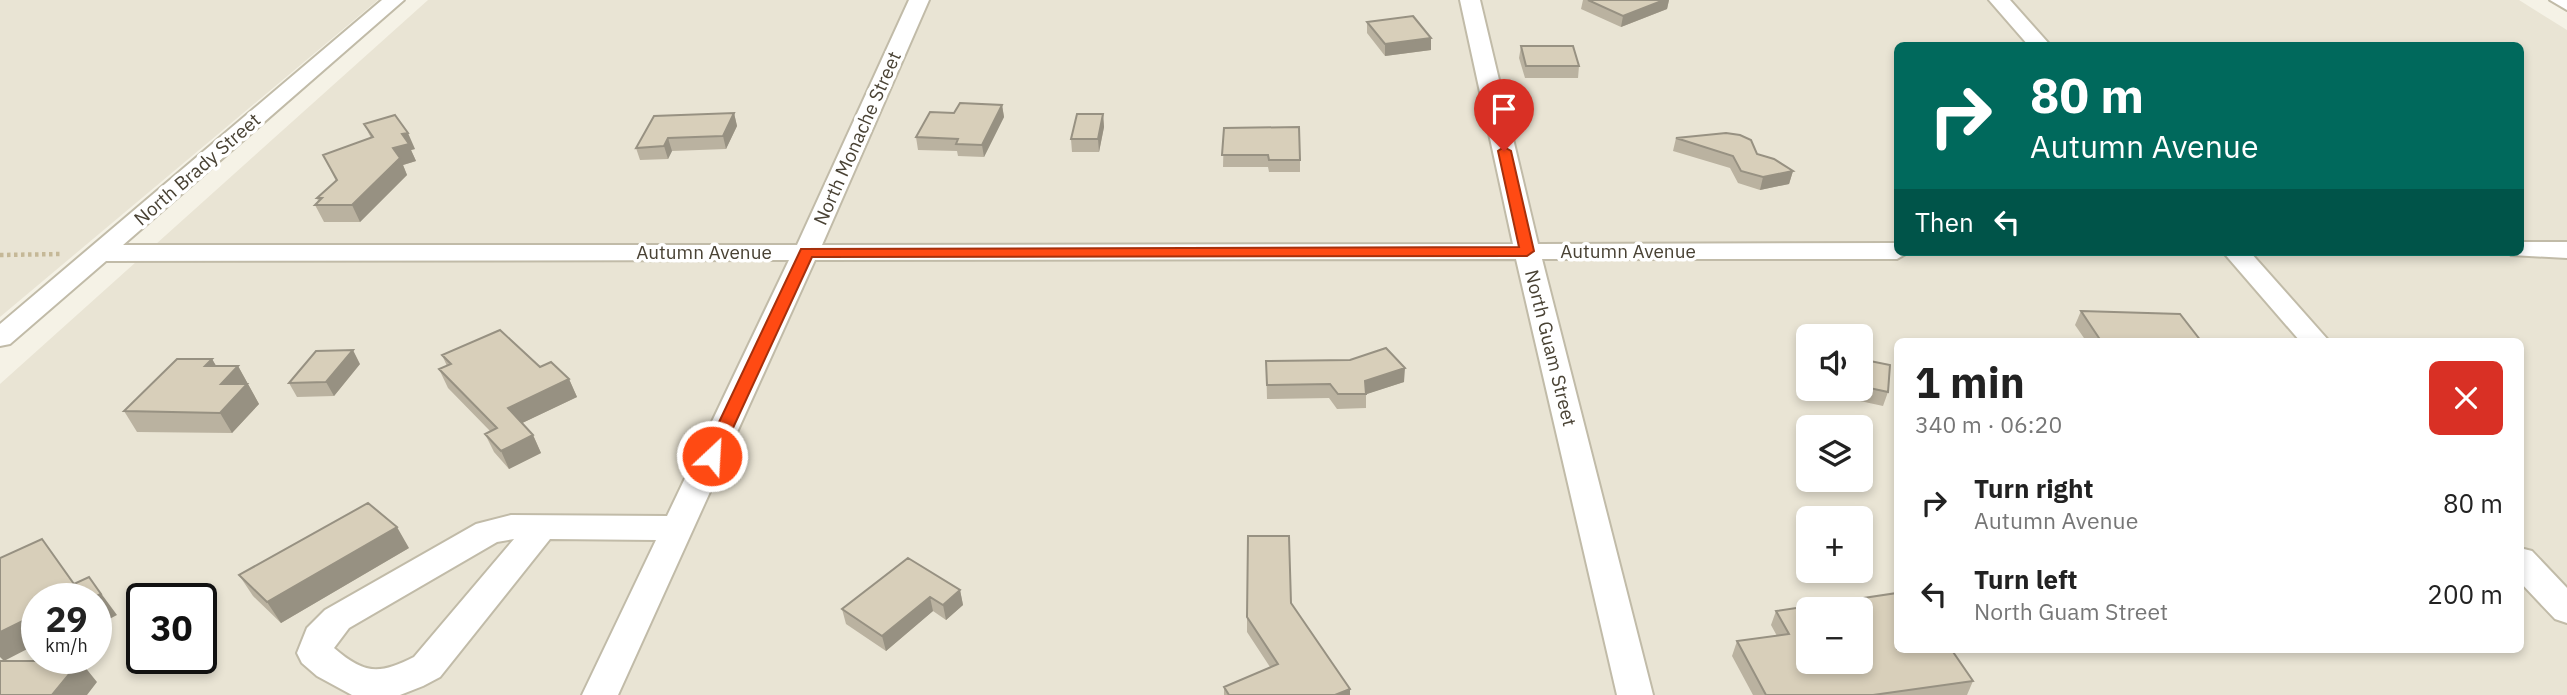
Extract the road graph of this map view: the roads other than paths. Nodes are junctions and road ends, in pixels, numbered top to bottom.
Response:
1 (394, 0) edge
2 (919, 0) edge
3 (1470, 0) edge
4 (1998, 0) edge
5 (2560, 0) edge
6 (2567, 4) edge
7 (2037, 42) edge
8 (2524, 250) edge
9 (2567, 250) edge
10 (1527, 251) junction
11 (1894, 251) edge
12 (806, 252) junction
13 (100, 253) junction
14 (2240, 256) edge
15 (0, 338) edge
16 (2312, 338) edge
17 (541, 528) junction
18 (678, 528) junction
19 (2524, 564) edge
20 (2567, 610) edge
21 (600, 695) edge
22 (1635, 695) edge

1 - 13 street, North Brady Street
2 - 12 street, North Monache Street
3 - 10 street, North Guam Street
4 - 7 street
5 - 6 street
8 - 9 street
10 - 11 street, Autumn Avenue
10 - 12 street, Autumn Avenue
10 - 22 street, North Guam Street
12 - 13 street, Autumn Avenue
12 - 18 street, North Monache Street
13 - 15 street, North Brady Street
14 - 16 street
17 - 17 street
17 - 18 street
18 - 21 street, North Monache Street
19 - 20 street

